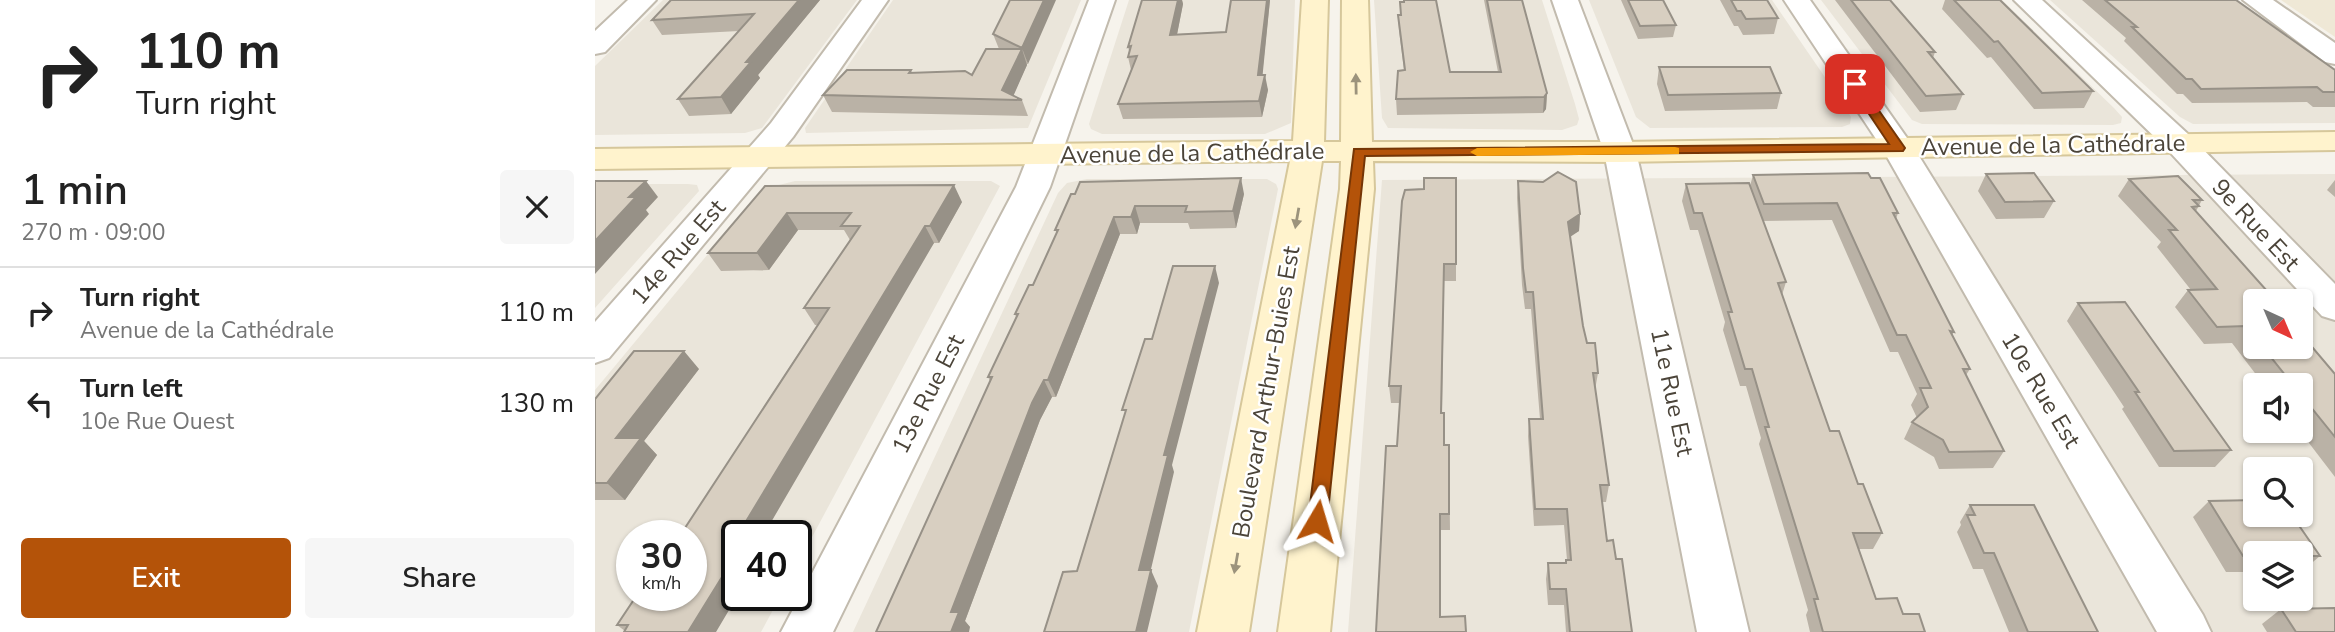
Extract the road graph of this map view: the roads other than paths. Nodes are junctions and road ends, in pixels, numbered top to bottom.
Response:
1 (643, 0) edge
2 (875, 0) edge
3 (1102, 0) edge
4 (1315, 0) edge
5 (1355, 0) edge
6 (1565, 0) edge
7 (1797, 0) edge
8 (2027, 0) edge
9 (2256, 0) edge
10 (595, 46) edge
11 (2335, 56) edge
12 (2335, 141) edge
13 (2178, 142) junction
14 (1898, 148) junction
15 (1307, 151) junction
16 (1359, 152) junction
17 (1620, 152) junction
18 (1047, 154) junction
19 (761, 155) junction
20 (595, 159) edge
21 (2335, 307) edge
22 (595, 348) edge
23 (807, 632) edge
24 (1223, 632) edge
25 (1304, 632) edge
26 (1723, 632) edge
27 (2185, 632) edge

1 - 10 street
2 - 19 street, 14e Rue Est
3 - 18 street, 13e Rue Est
4 - 15 street, Boulevard Arthur-Buies Est
16 -> 5 street
6 - 17 street, 11e Rue Est
7 - 14 street, 10e Rue Est
8 - 13 street, 9e Rue Est
9 - 11 street
12 - 13 street, Avenue de la Cathédrale
13 - 14 street, Avenue de la Cathédrale
13 - 21 street, 9e Rue Est
14 - 17 street, Avenue de la Cathédrale
14 - 27 street, 10e Rue Est
15 - 16 street, Avenue de la Cathédrale
15 - 18 street, Avenue de la Cathédrale
15 -> 24 street, Boulevard Arthur-Buies Est
16 - 17 street, Avenue de la Cathédrale
16 - 25 street
17 - 26 street, 11e Rue Est
18 - 19 street, Avenue de la Cathédrale
18 - 23 street, 13e Rue Est
19 - 20 street, Avenue de la Cathédrale
19 - 22 street, 14e Rue Est

